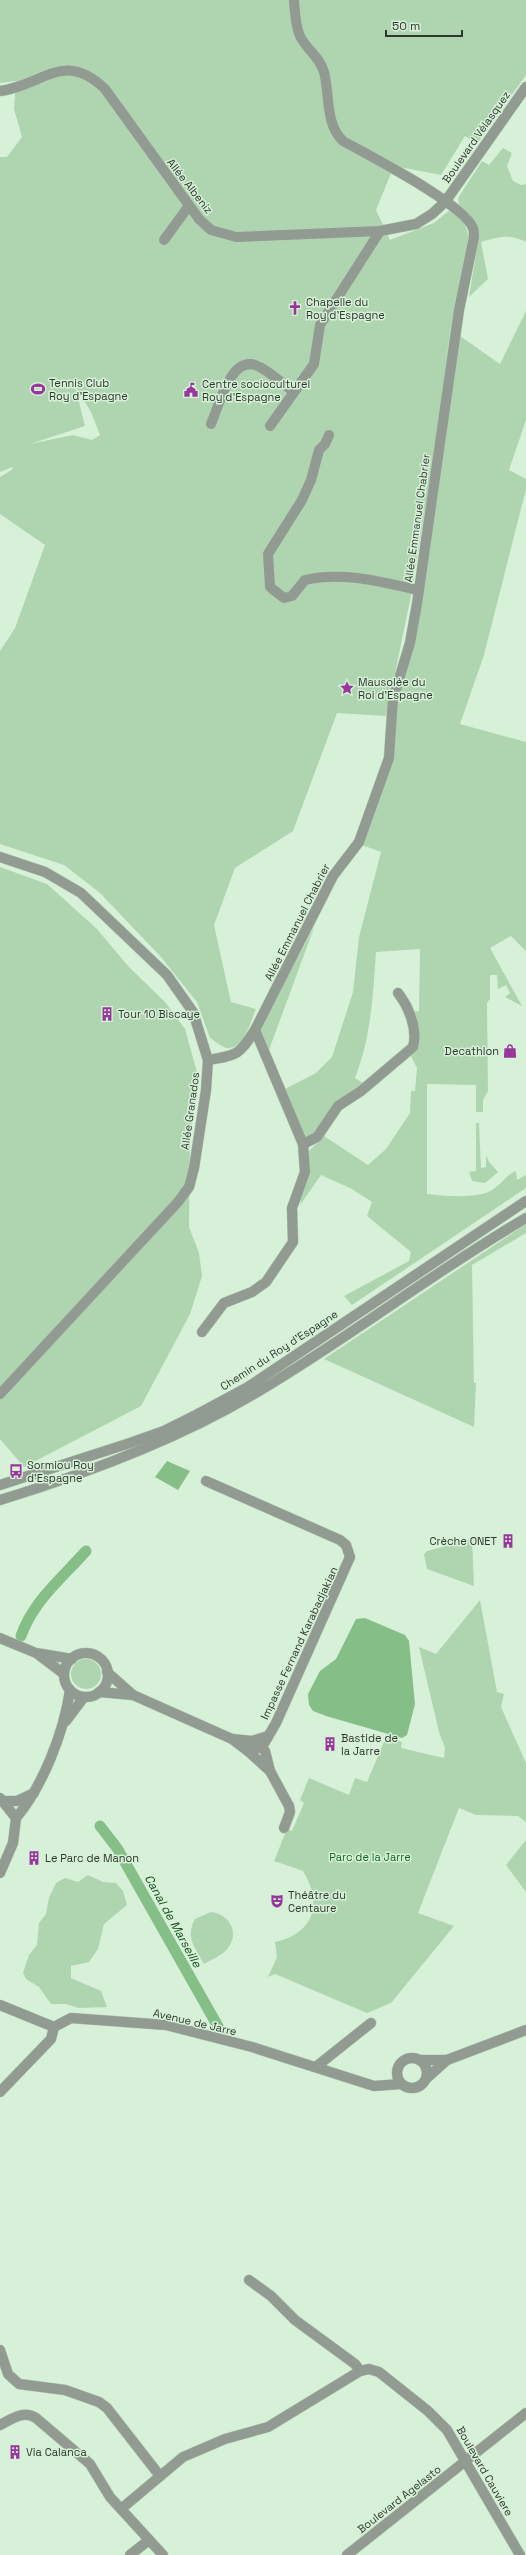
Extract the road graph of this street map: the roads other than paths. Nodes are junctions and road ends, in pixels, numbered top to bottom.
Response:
1 (294, 0) edge
2 (526, 87) edge
3 (0, 91) edge
4 (445, 202) junction
5 (188, 207) junction
6 (380, 231) junction
7 (164, 240) dead end
8 (294, 392) junction
9 (211, 424) dead end
10 (270, 426) dead end
11 (329, 435) dead end
12 (419, 590) junction
13 (0, 857) edge
14 (398, 993) dead end
15 (255, 1030) junction
16 (208, 1060) junction
17 (303, 1144) junction
18 (526, 1201) edge
19 (526, 1218) edge
20 (202, 1332) dead end
21 (0, 1394) edge
22 (206, 1481) dead end
23 (0, 1485) edge
24 (0, 1500) edge
25 (0, 1638) edge
26 (36, 1653) junction
27 (72, 1659) junction
28 (107, 1672) junction
29 (64, 1674) junction
30 (70, 1690) junction
31 (99, 1692) junction
32 (133, 1695) junction
33 (84, 1697) junction
34 (64, 1722) junction
35 (268, 1736) junction
36 (250, 1746) junction
37 (262, 1746) junction
38 (270, 1771) junction
39 (34, 1793) junction
40 (2, 1800) edge
41 (16, 1818) junction
42 (284, 1828) dead end
43 (0, 1874) edge
44 (0, 2005) edge
45 (371, 2023) dead end
46 (54, 2027) junction
47 (526, 2030) edge
48 (421, 2060) junction
49 (447, 2060) junction
50 (317, 2066) junction
51 (427, 2078) junction
52 (399, 2080) junction
53 (0, 2092) edge
54 (249, 2280) dead end
55 (0, 2350) edge
56 (361, 2371) junction
57 (526, 2413) edge
58 (0, 2425) edge
59 (466, 2461) junction
60 (160, 2476) junction
61 (121, 2509) junction
62 (149, 2540) junction
63 (130, 2555) edge
64 (163, 2555) edge
65 (347, 2555) edge
66 (520, 2555) edge

1 - 4 street, Allée Emmanuel Chabrier
2 - 4 street, Boulevard Vélasquez
3 - 5 street, Allée Albeniz
4 - 6 street, Allée Albeniz
4 - 12 street, Allée Emmanuel Chabrier
5 - 6 street, Allée Albeniz
5 - 7 street
6 - 8 street
8 - 9 street
8 - 10 street
11 - 12 street
12 - 15 street, Allée Emmanuel Chabrier
13 - 16 street, Allée Granados
14 - 17 street
15 - 16 street, Allée Emmanuel Chabrier
15 - 17 street
16 - 21 street, Allée Granados
17 - 20 street
18 - 23 street, Chemin du Roy d'Espagne
19 - 24 street, Chemin du Roy d'Espagne
22 - 35 street, Impasse Fernand Karabadjakian
25 - 26 street
26 - 27 street
26 - 29 street
27 - 28 street
27 - 29 street
28 - 31 street
28 - 32 street
29 - 30 street
30 - 33 street
30 - 34 street
31 - 32 street
31 - 33 street
32 - 36 street
33 - 34 street
34 - 39 street
35 - 36 street, Impasse Fernand Karabadjakian
35 - 37 street, Impasse Fernand Karabadjakian
36 - 37 street
36 - 38 street
37 - 38 street
38 - 42 street
39 - 40 street
39 - 41 street
40 - 41 street
41 - 43 street
44 - 46 street
45 - 50 street
46 - 50 street, Avenue de Jarre
46 - 53 street
47 - 49 street
48 - 49 street
48 - 51 street
48 - 52 street
49 - 51 street
50 - 52 street, Avenue de Jarre
51 - 52 street
54 - 56 street
55 - 60 street
56 - 59 street, Boulevard Cauviere
56 - 60 street
57 - 59 street, Boulevard Agelasto
58 - 61 street
59 - 65 street, Boulevard Agelasto
59 - 66 street, Boulevard Cauviere
60 - 61 street
61 - 62 street
62 - 63 street
62 - 64 street

